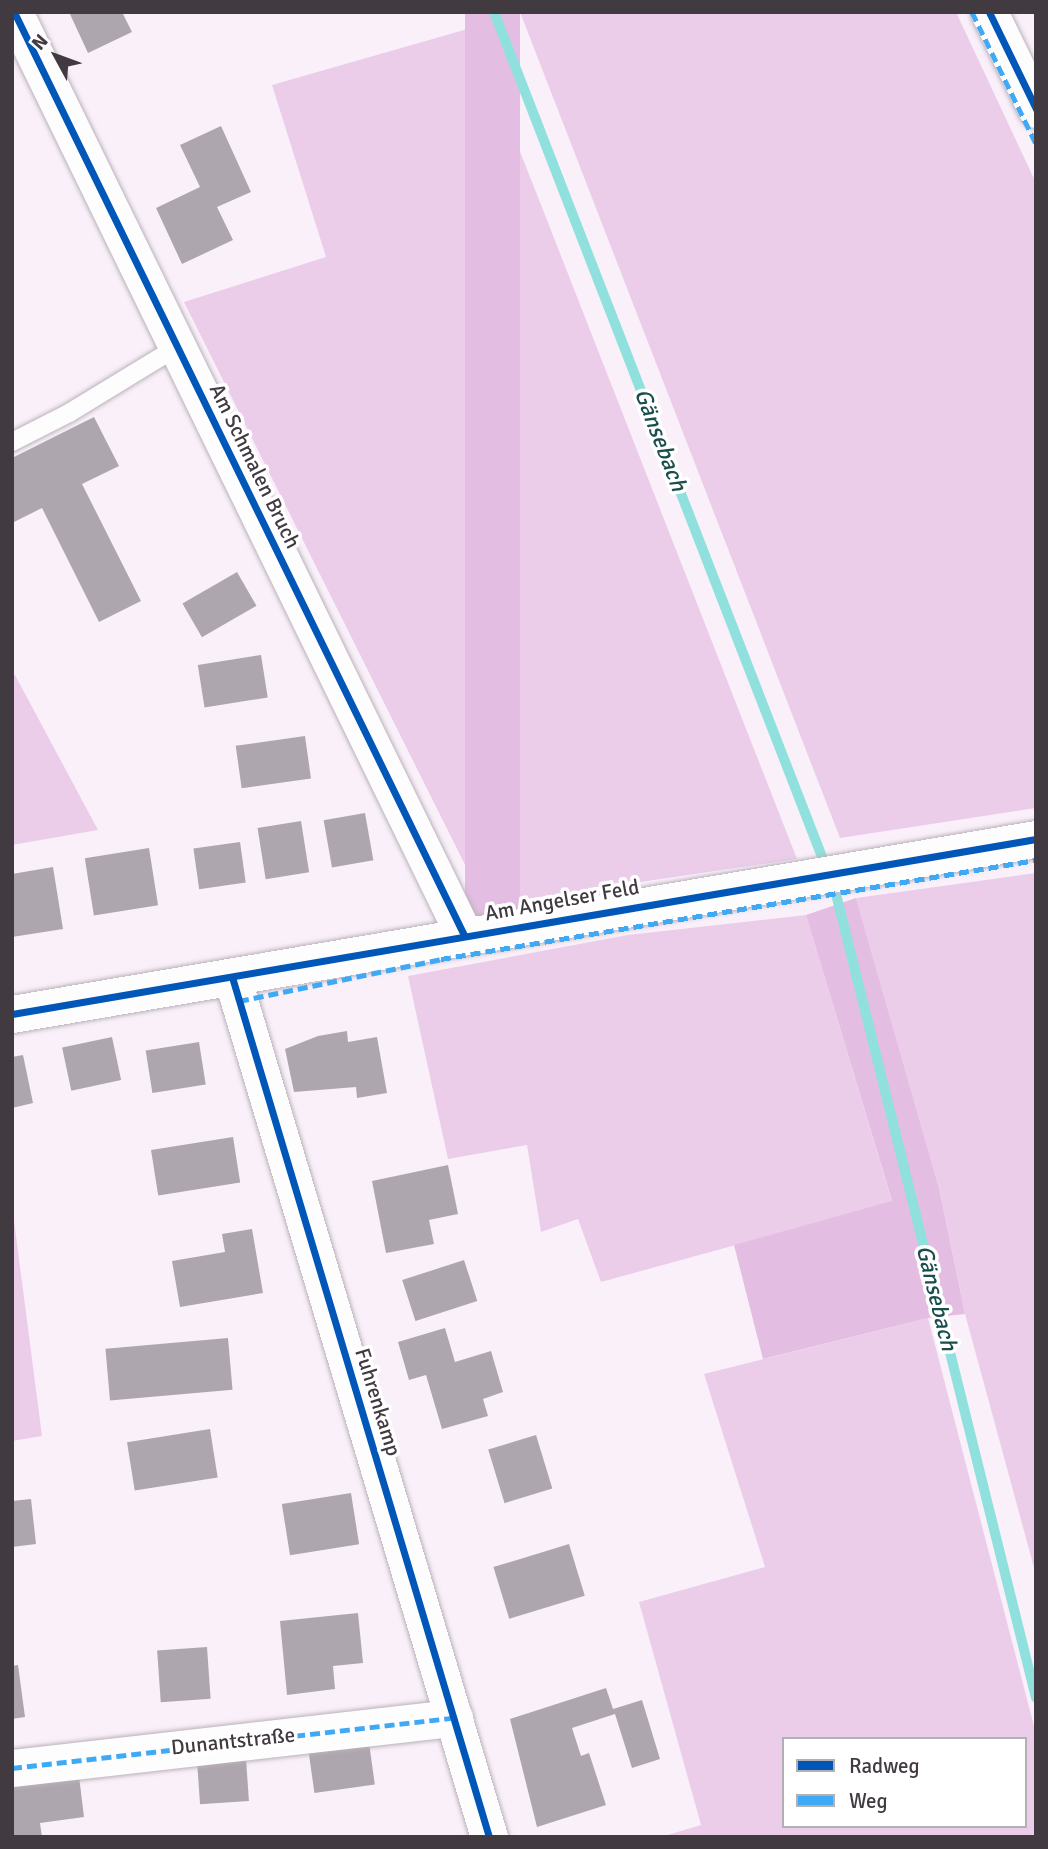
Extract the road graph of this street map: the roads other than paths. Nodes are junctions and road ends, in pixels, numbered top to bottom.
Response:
1 (14, 12) edge
2 (989, 12) edge
3 (1036, 109) edge
4 (177, 347) junction
5 (12, 442) edge
6 (1036, 839) edge
7 (464, 935) junction
8 (232, 977) junction
9 (12, 1014) edge
10 (454, 1718) junction
11 (12, 1768) edge
12 (489, 1837) edge

1 - 4 street, Am Schmalen Bruch
2 - 3 street
4 - 5 lane
4 - 7 street, Am Schmalen Bruch
6 - 7 street, Am Angelser Feld
7 - 8 street, Am Angelser Feld
8 - 9 street, Am Angelser Feld
8 - 10 street, Fuhrenkamp
10 - 11 street, Dunantstraße
10 - 12 street, Fuhrenkamp

